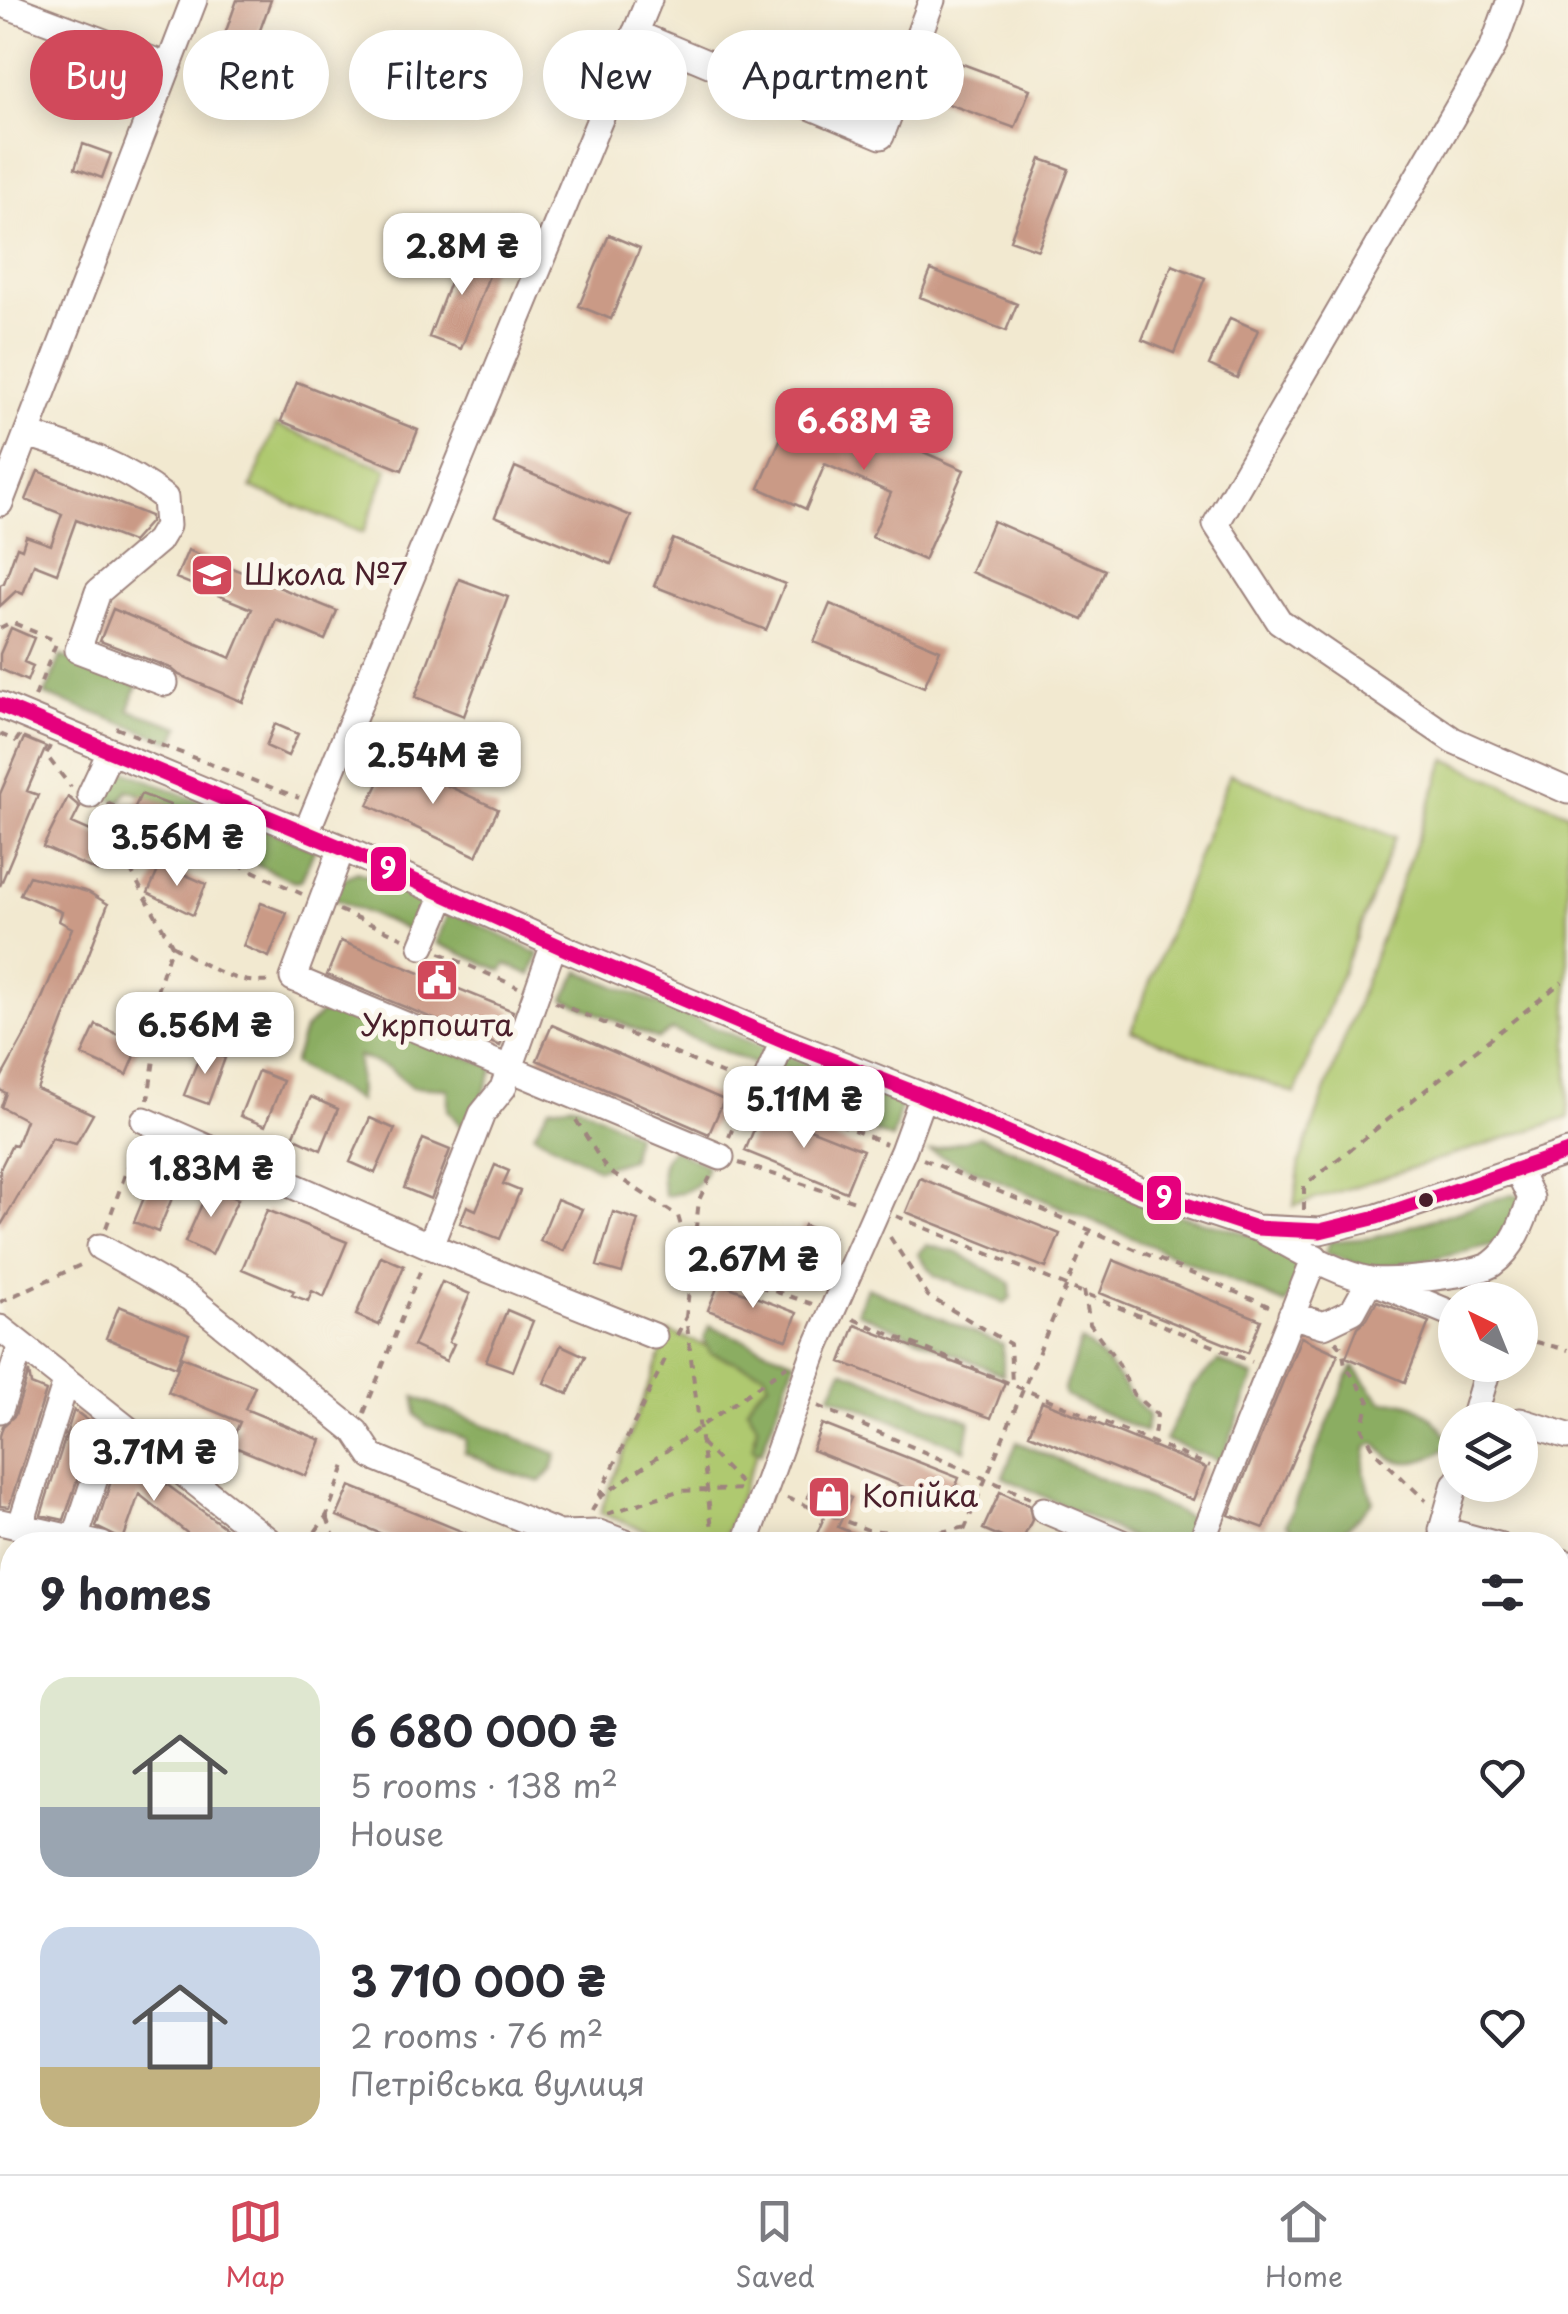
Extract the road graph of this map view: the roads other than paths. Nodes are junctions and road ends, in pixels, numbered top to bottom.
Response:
1 (194, 0) edge
2 (649, 0) edge
3 (932, 0) edge
4 (1510, 0) edge
5 (0, 3) edge
6 (636, 30) edge
7 (687, 55) edge
8 (168, 66) junction
9 (599, 120) edge
10 (27, 434) junction
11 (0, 503) edge
12 (165, 683) dead end
13 (0, 705) edge
14 (112, 740) junction
15 (1568, 791) edge
16 (90, 795) road end
17 (306, 833) junction
18 (342, 848) junction
19 (444, 894) junction
20 (554, 944) junction
21 (422, 946) road end
22 (783, 1040) junction
23 (510, 1068) junction
24 (762, 1090) road end
25 (923, 1096) junction
26 (144, 1120) road end
27 (1568, 1152) edge
28 (720, 1157) road end
29 (1518, 1170) junction
30 (1256, 1228) junction
31 (430, 1246) junction
32 (100, 1247) road end
33 (1314, 1257) junction
34 (1370, 1280) junction
35 (1438, 1307) edge
36 (1291, 1315) junction
37 (0, 1328) edge
38 (654, 1336) dead end
39 (21, 1345) junction
40 (66, 1382) junction
41 (0, 1410) edge
42 (114, 1420) junction
43 (1538, 1426) edge
44 (1568, 1436) edge
45 (1450, 1502) edge
46 (1044, 1510) road end
47 (10, 1524) edge
48 (45, 1532) edge
49 (77, 1532) edge
50 (257, 1532) edge
51 (555, 1532) edge
52 (750, 1532) edge
53 (1096, 1532) edge
54 (1205, 1532) edge
55 (1449, 1532) edge

1 - 8 street
2 - 6 street
3 - 7 street
4 - 15 street
5 - 8 street
8 - 10 street
9 - 17 street
10 - 11 street
10 - 12 street
13 - 14 street
14 - 16 street
14 - 17 street
17 - 18 street
18 - 19 street
18 - 23 street
19 - 20 street
19 - 21 street
20 - 22 street
20 - 23 street
22 - 24 street
22 - 25 street
23 - 28 street
23 - 31 street
25 - 30 street
25 - 52 street
26 - 31 street
27 - 29 street
29 - 30 street
29 - 34 street
30 - 33 street
31 - 38 street
32 - 51 street
33 - 34 street
33 - 36 street
34 - 35 street
34 - 36 street
36 - 54 street
37 - 39 street
39 - 40 street
39 - 41 street
40 - 42 street
40 - 47 street
42 - 49 street
42 - 50 street
43 - 44 street
45 - 55 street
46 - 53 street
47 - 48 street

